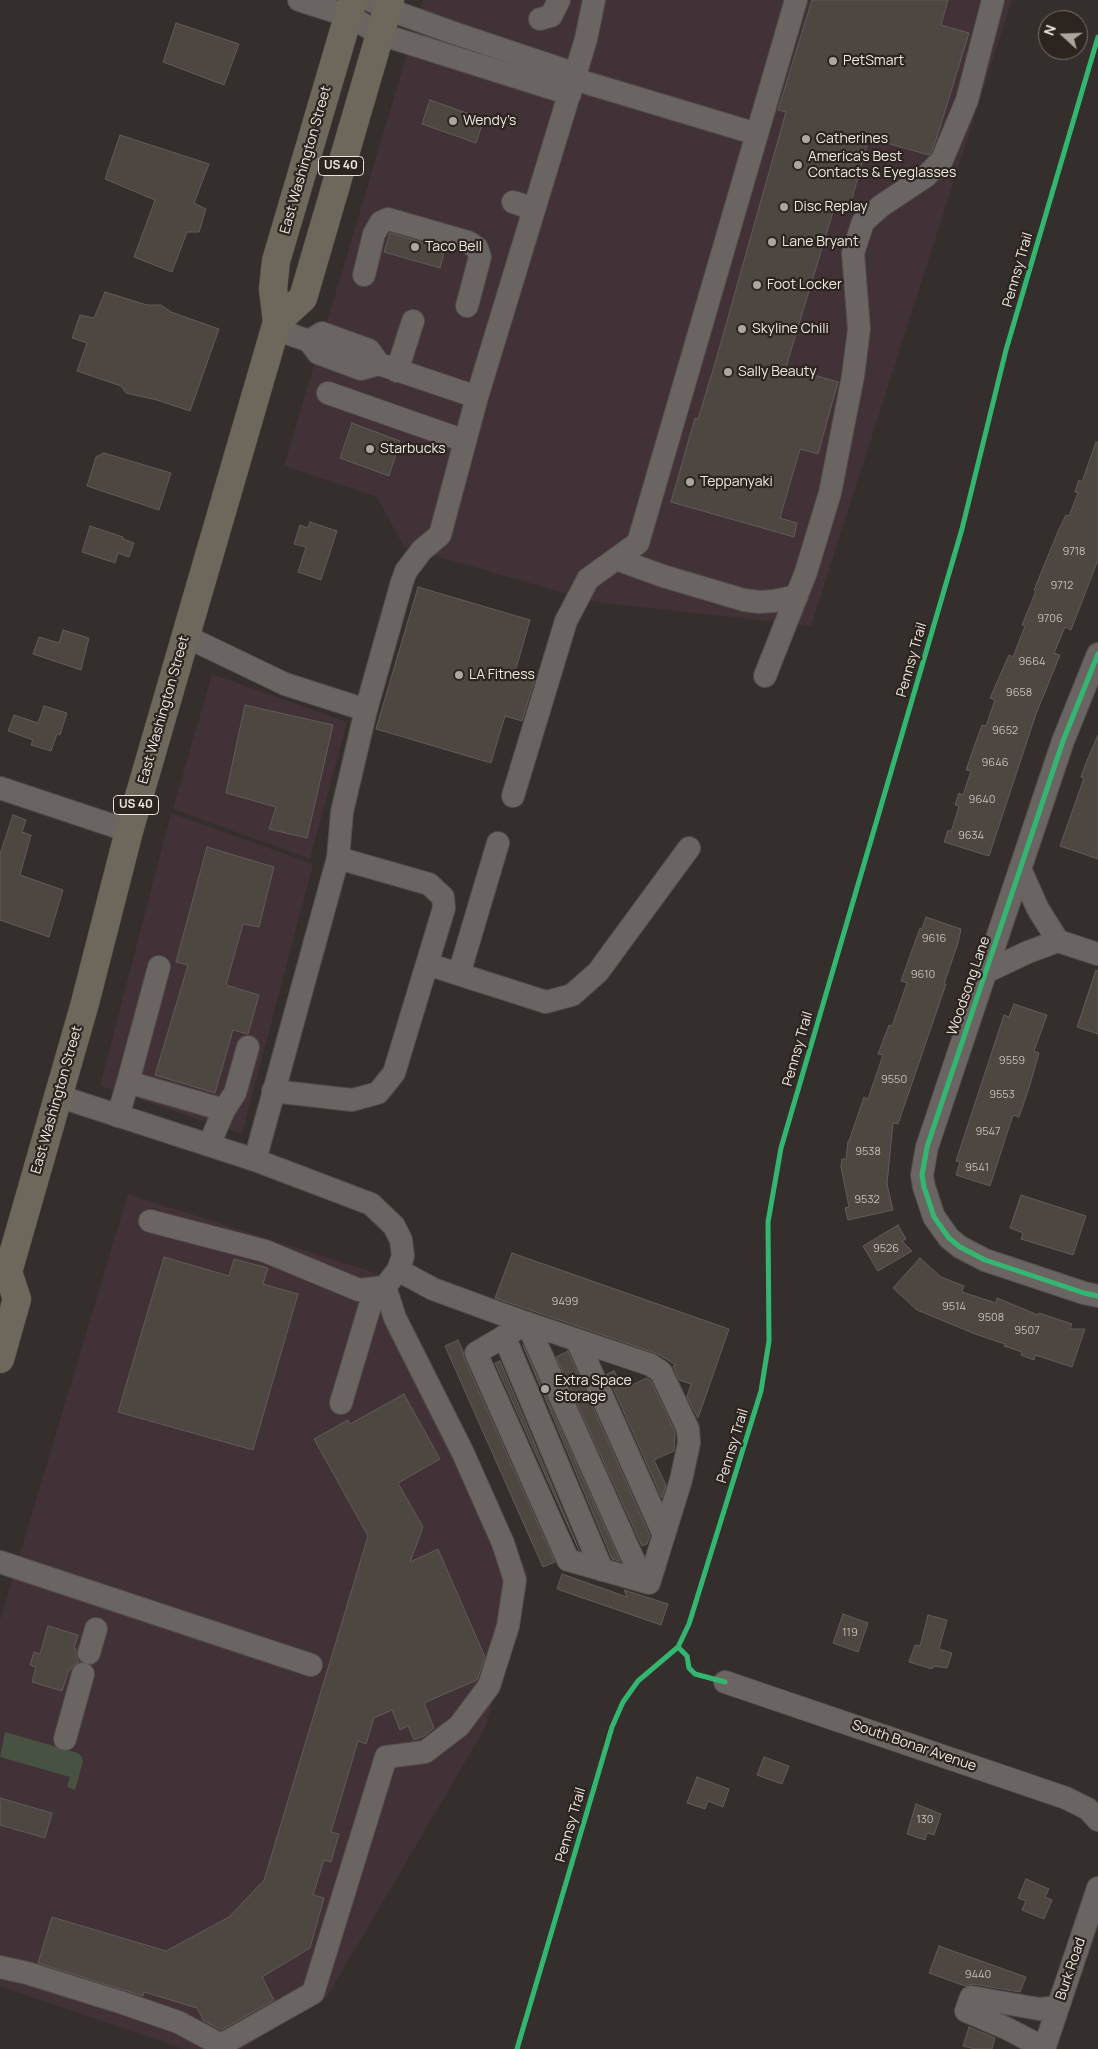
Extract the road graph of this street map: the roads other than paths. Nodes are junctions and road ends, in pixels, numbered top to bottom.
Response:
1 (299, 0) edge
2 (559, 0) edge
3 (594, 0) edge
4 (796, 0) edge
5 (993, 0) edge
6 (351, 8) edge
7 (382, 11) edge
8 (540, 19) dead end
9 (573, 82) junction
10 (757, 134) junction
11 (513, 202) dead end
12 (534, 209) junction
13 (364, 275) dead end
14 (467, 306) dead end
15 (413, 321) dead end
16 (276, 325) junction
17 (388, 368) junction
18 (328, 392) dead end
19 (477, 397) junction
20 (465, 441) junction
21 (616, 559) junction
22 (797, 596) junction
23 (185, 636) junction
24 (1098, 654) edge
25 (765, 676) dead end
26 (366, 710) junction
27 (0, 788) edge
28 (513, 796) dead end
29 (129, 831) junction
30 (498, 843) dead end
31 (689, 848) dead end
32 (338, 858) junction
33 (1020, 868) junction
34 (1058, 941) junction
35 (1098, 954) edge
36 (427, 964) junction
37 (159, 967) dead end
38 (986, 972) junction
39 (459, 974) junction
40 (248, 1047) dead end
41 (128, 1082) junction
42 (272, 1091) junction
43 (58, 1096) junction
44 (224, 1110) junction
45 (118, 1116) junction
46 (209, 1145) junction
47 (255, 1160) junction
48 (150, 1221) dead end
49 (4, 1276) edge
50 (386, 1282) junction
51 (1098, 1296) edge
52 (527, 1323) junction
53 (504, 1336) junction
54 (577, 1340) junction
55 (0, 1359) edge
56 (341, 1403) dead end
57 (664, 1535) junction
58 (0, 1562) edge
59 (602, 1570) junction
60 (643, 1581) junction
61 (96, 1629) dead end
62 (311, 1664) dead end
63 (725, 1682) dead end
64 (67, 1731) dead end
65 (1098, 1820) edge
66 (1098, 1888) edge
67 (0, 1968) edge
68 (1058, 2008) junction
69 (1044, 2049) edge

1 - 6 street
2 - 8 street
3 - 9 street
4 - 10 street
5 - 22 street
6 - 7 street
6 - 16 main road, East Washington Street / US 40
7 - 9 street
7 - 16 main road, East Washington Street / US 40
9 - 10 street
9 - 12 street
10 - 21 street
11 - 12 street
12 - 19 street
13 - 14 street
15 - 17 street
16 - 17 street
16 - 23 main road, East Washington Street / US 40
17 - 19 street
18 - 20 street
19 - 20 street
20 - 26 street
21 - 22 street
21 - 28 street
22 - 25 street
23 - 26 street
23 - 29 main road, East Washington Street / US 40
24 - 33 street, Woodsong Lane
26 - 32 street
27 - 29 street
29 - 43 main road, East Washington Street / US 40
30 - 39 street
31 - 39 street
32 - 36 street
32 - 42 street
33 - 34 street
33 - 38 street, Woodsong Lane
34 - 35 street
34 - 38 street
36 - 39 street
36 - 42 street
37 - 41 street
38 - 51 street, Woodsong Lane
40 - 44 street
41 - 44 street
41 - 45 street
42 - 47 street
43 - 45 street
43 - 49 main road, East Washington Street / US 40
44 - 46 street
45 - 46 street
46 - 47 street
47 - 50 street
48 - 50 street
49 - 55 main road, East Washington Street / US 40
50 - 52 street
50 - 56 street
50 - 67 street
52 - 53 street
52 - 54 street
52 - 60 street
53 - 59 street
53 - 59 street
54 - 57 street
54 - 57 street
57 - 60 street
58 - 62 street
59 - 60 street
61 - 64 street
63 - 65 street, South Bonar Avenue
66 - 68 street, Burk Road
68 - 69 street, Burk Road
68 - 69 street

